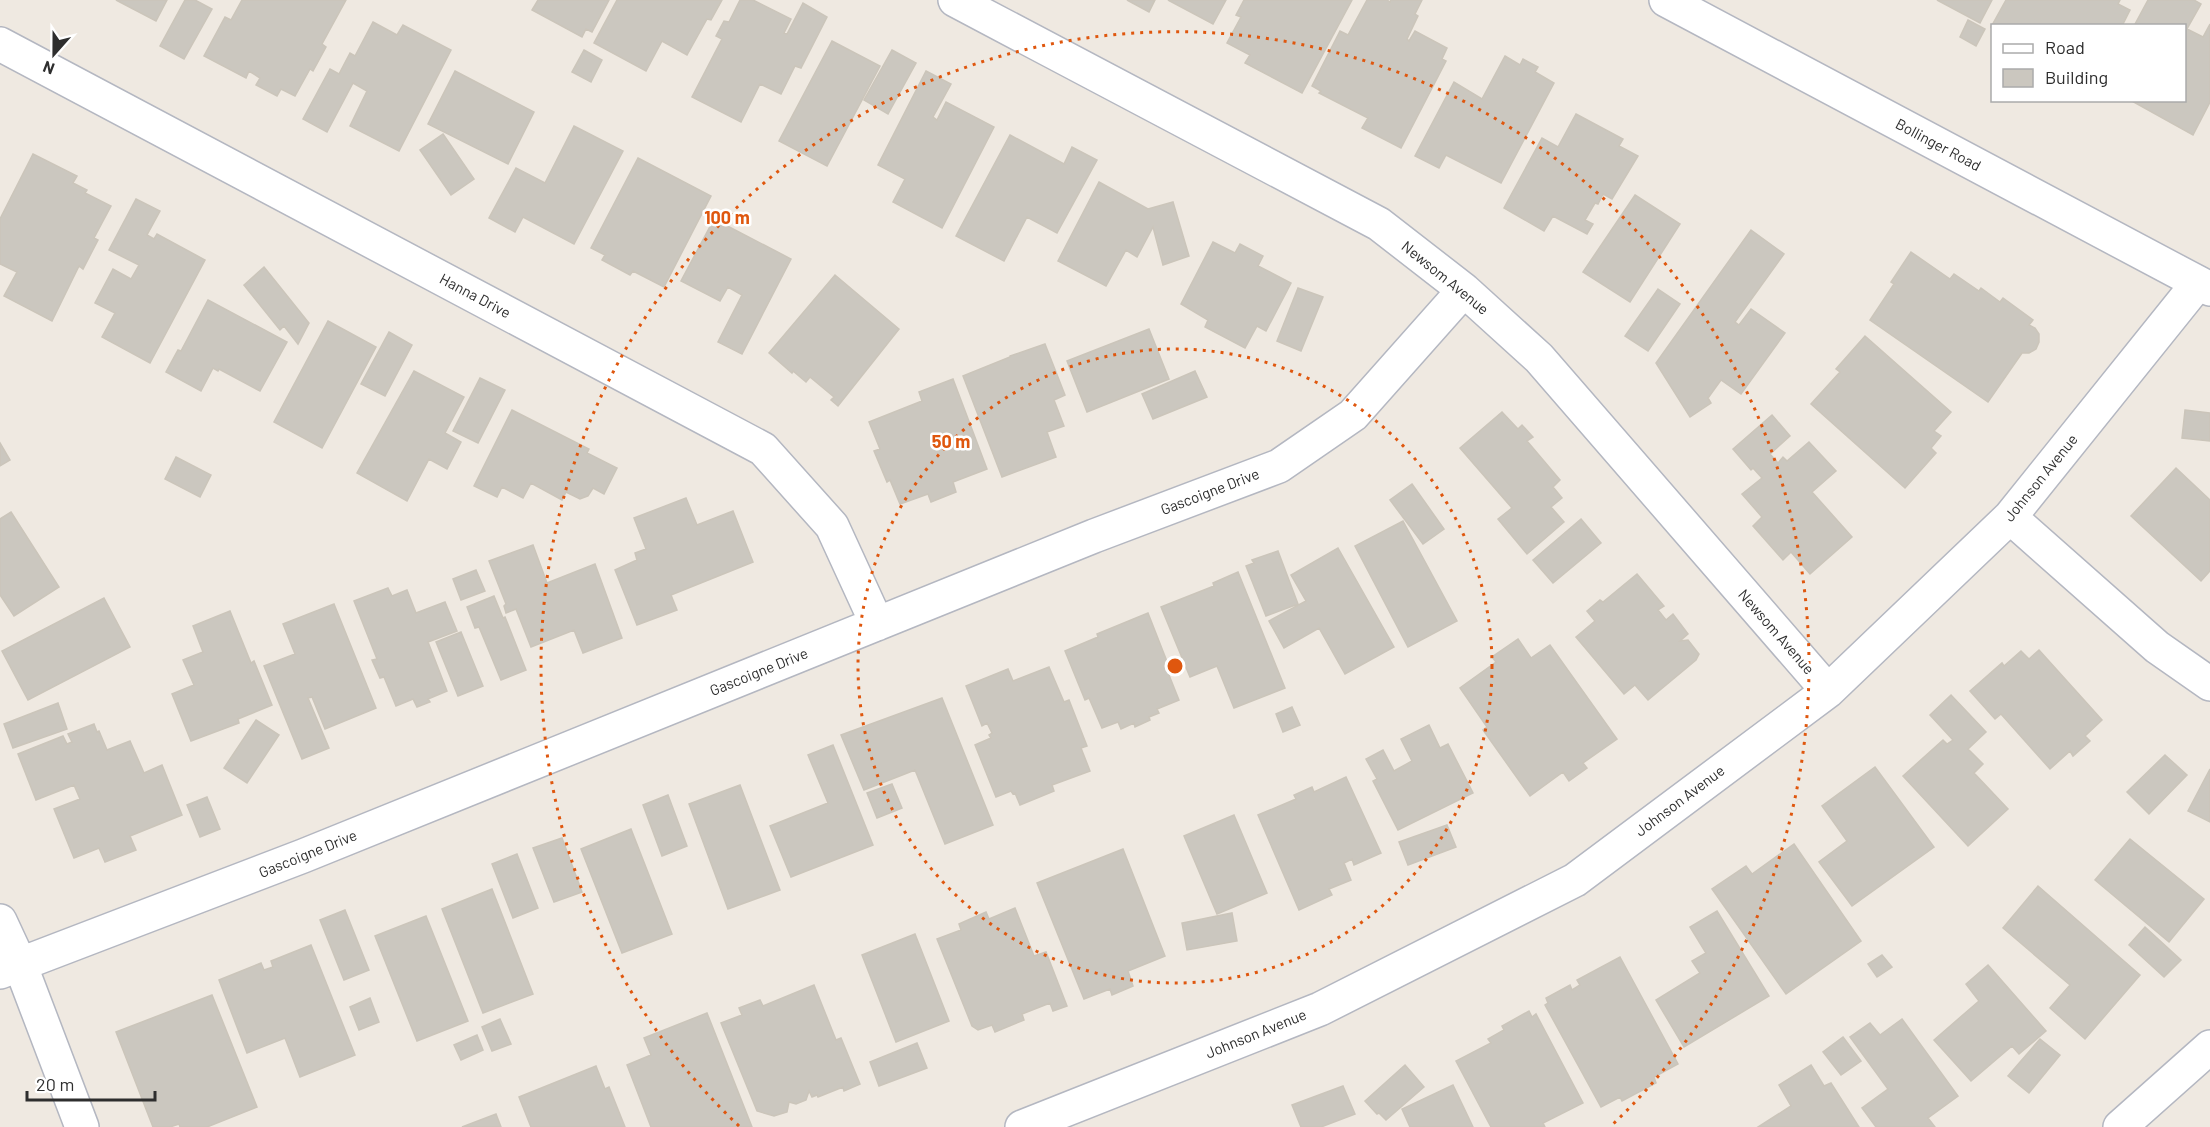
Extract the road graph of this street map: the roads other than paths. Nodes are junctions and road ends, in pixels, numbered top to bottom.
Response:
1 (956, 0) edge
2 (1666, 0) edge
3 (0, 44) edge
4 (2204, 286) edge
5 (1464, 290) junction
6 (2010, 517) junction
7 (877, 624) junction
8 (2210, 684) edge
9 (1828, 691) junction
10 (0, 921) edge
11 (10, 968) edge
12 (2210, 1047) edge
13 (82, 1127) edge
14 (1022, 1127) edge
15 (2120, 1127) edge

1 - 5 street, Newsom Avenue
2 - 4 street, Bollinger Road
3 - 7 street, Hanna Drive
4 - 6 street, Johnson Avenue
5 - 7 street, Gascoigne Drive
5 - 9 street, Newsom Avenue
6 - 8 street
6 - 9 street, Johnson Avenue
7 - 11 street, Gascoigne Drive
9 - 14 street, Johnson Avenue
10 - 11 street
11 - 13 street
12 - 15 street

